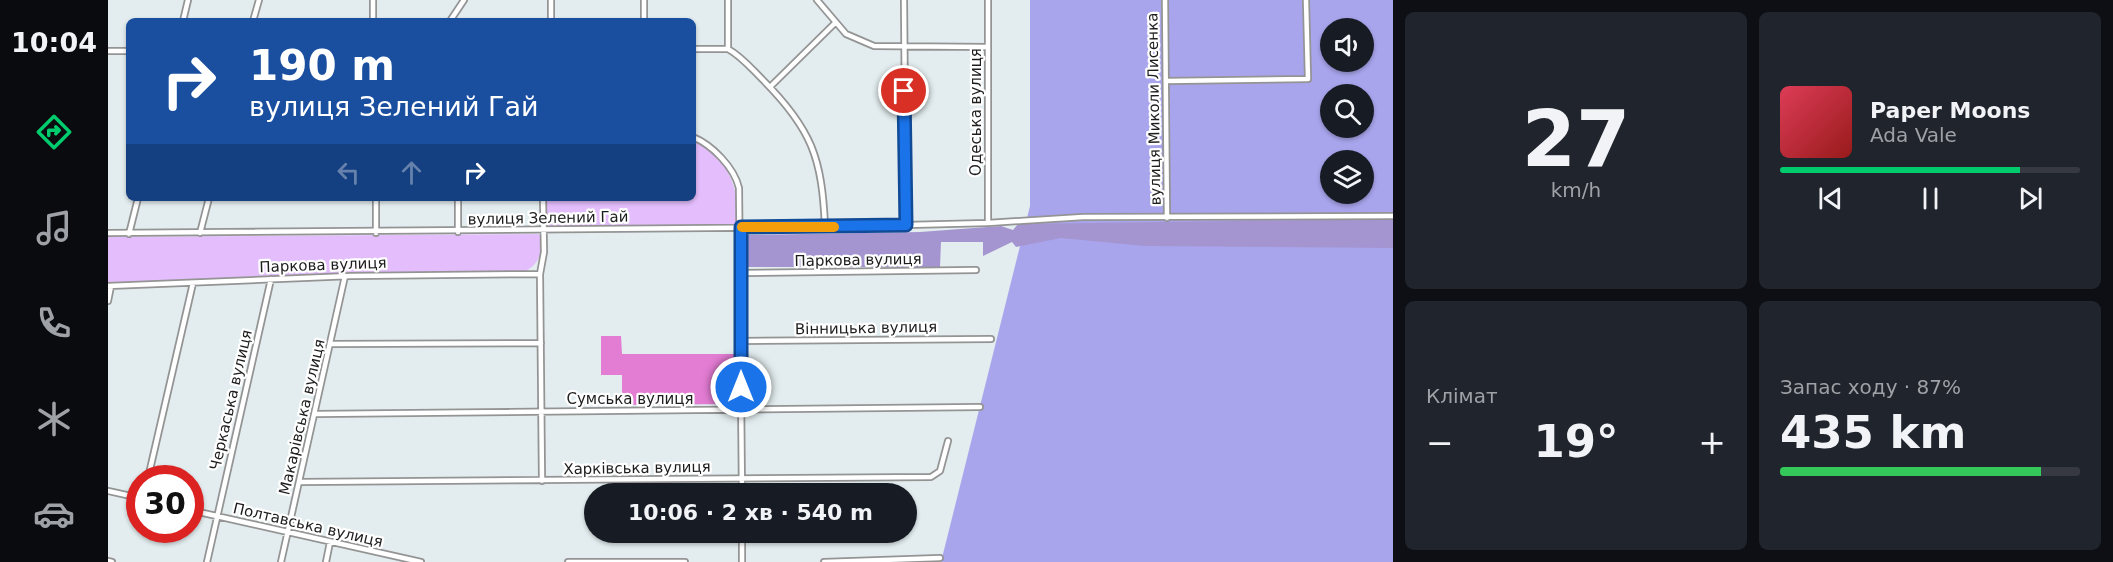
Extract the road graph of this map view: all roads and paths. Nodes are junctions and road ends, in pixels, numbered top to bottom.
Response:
1 (188, 0) edge
2 (259, 0) edge
3 (373, 0) edge
4 (464, 0) edge
5 (551, 0) edge
6 (644, 0) edge
7 (728, 0) edge
8 (817, 0) edge
9 (903, 0) edge
10 (988, 0) edge
11 (1165, 0) edge
12 (1306, 0) edge
13 (184, 18) edge
14 (254, 18) edge
15 (373, 18) edge
16 (452, 18) edge
17 (551, 18) edge
18 (644, 18) edge
19 (835, 23) junction
20 (903, 47) junction
21 (987, 47) junction
22 (696, 49) edge
23 (728, 49) junction
24 (108, 51) edge
25 (126, 51) edge
26 (1166, 81) junction
27 (770, 87) junction
28 (696, 139) edge
29 (137, 201) edge
30 (208, 201) edge
31 (376, 201) edge
32 (458, 201) edge
33 (543, 201) edge
34 (1393, 216) edge
35 (1167, 218) junction
36 (988, 223) junction
37 (906, 225) junction
38 (741, 227) junction
39 (825, 227) junction
40 (542, 230) junction
41 (458, 232) junction
42 (108, 233) edge
43 (200, 233) junction
44 (376, 233) junction
45 (129, 234) junction
46 (976, 270) dead end
47 (741, 273) junction
48 (540, 274) junction
49 (345, 276) junction
50 (272, 279) junction
51 (193, 283) junction
52 (110, 286) edge
53 (108, 302) edge
54 (991, 339) dead end
55 (741, 341) junction
56 (541, 342) junction
57 (331, 344) junction
58 (980, 407) dead end
59 (741, 411) junction
60 (541, 412) junction
61 (315, 414) junction
62 (948, 441) dead end
63 (151, 465) edge
64 (742, 478) junction
65 (542, 481) junction
66 (300, 482) junction
67 (742, 483) edge
68 (108, 491) edge
69 (126, 495) edge
70 (204, 513) edge
71 (217, 516) junction
72 (288, 532) junction
73 (330, 542) junction
74 (742, 543) edge
75 (940, 558) dead end
76 (207, 562) edge
77 (281, 562) edge
78 (326, 562) edge
79 (421, 562) edge
80 (568, 562) edge
81 (685, 562) edge
82 (742, 562) edge
83 (824, 562) edge

1 - 13 street
2 - 14 street
3 - 15 street
4 - 16 street
5 - 17 street
6 - 18 street
7 - 23 street
8 - 19 street
9 - 20 street
10 - 21 street, Одеська вулиця
11 - 26 street, вулиця Миколи Лисенка
12 - 26 street
19 - 20 street
19 - 27 street
20 - 21 street
20 - 37 street
21 - 36 street, Одеська вулиця
22 - 23 street
23 - 27 street
24 - 25 street
26 - 35 street, вулиця Миколи Лисенка
27 - 39 street
28 - 38 street
29 - 45 street
30 - 43 street
31 - 44 street
32 - 41 street
33 - 40 street
34 - 35 street, вулиця Зелений Гай
35 - 36 street, вулиця Зелений Гай
36 - 37 street, вулиця Зелений Гай
37 - 39 street, вулиця Зелений Гай
38 - 39 street, вулиця Зелений Гай
38 - 40 street, вулиця Зелений Гай
38 - 47 street
40 - 41 street, вулиця Зелений Гай
40 - 48 street
41 - 44 street, вулиця Зелений Гай
42 - 45 street, вулиця Зелений Гай
43 - 44 street, вулиця Зелений Гай
43 - 45 street, вулиця Зелений Гай
46 - 47 street, Паркова вулиця
47 - 55 street
48 - 49 street, Паркова вулиця
48 - 56 street
49 - 50 street, Паркова вулиця
49 - 57 street, Макарівська вулиця
50 - 51 street, Паркова вулиця
50 - 71 street, Черкаська вулиця
51 - 52 street, Паркова вулиця
51 - 63 street
52 - 53 street
54 - 55 street, Вінницька вулиця
55 - 59 street
56 - 57 street
56 - 60 street
57 - 61 street, Макарівська вулиця
58 - 59 street, Сумська вулиця
59 - 60 street, Сумська вулиця
59 - 64 street
60 - 61 street, Сумська вулиця
60 - 65 street
61 - 66 street, Макарівська вулиця
62 - 64 street, Харківська вулиця
64 - 65 street, Харківська вулиця
64 - 67 street
65 - 66 street, Харківська вулиця
66 - 72 street, Макарівська вулиця
68 - 69 street
70 - 71 street, Полтавська вулиця
71 - 72 street, Полтавська вулиця
71 - 76 street, Черкаська вулиця
72 - 73 street, Полтавська вулиця
72 - 77 street, Макарівська вулиця
73 - 78 street
73 - 79 street, Полтавська вулиця
74 - 82 street
75 - 83 street
80 - 81 street

